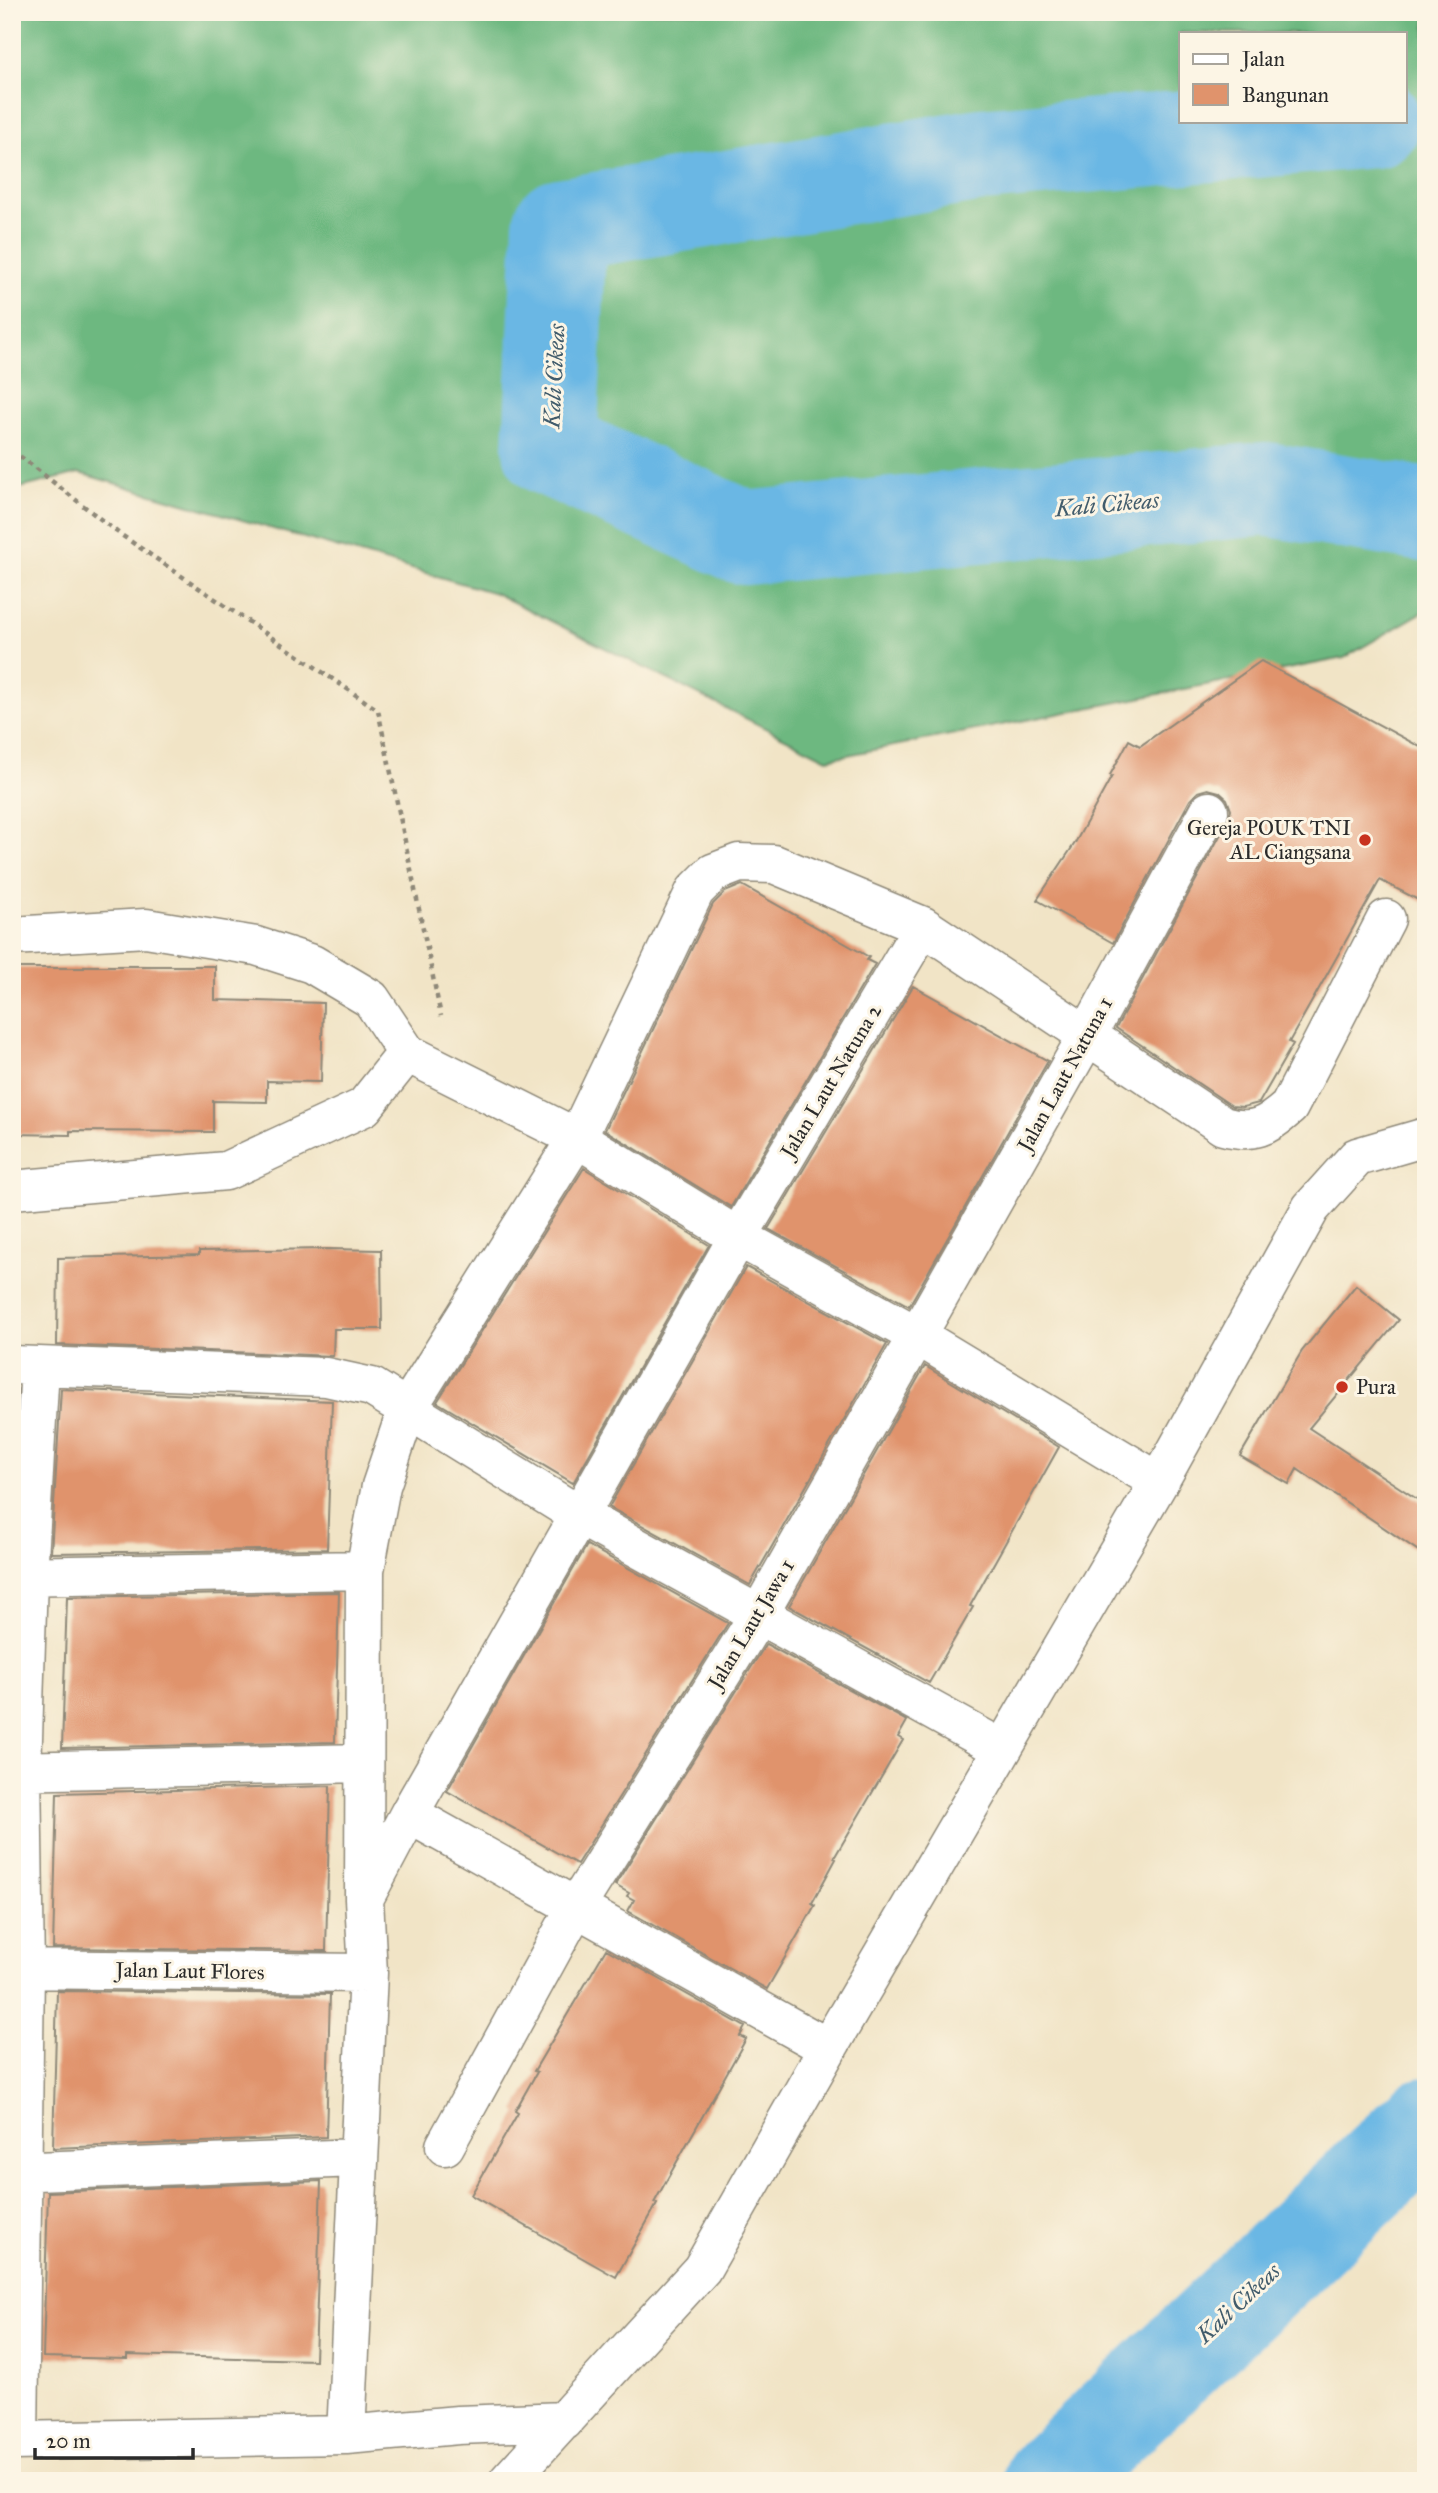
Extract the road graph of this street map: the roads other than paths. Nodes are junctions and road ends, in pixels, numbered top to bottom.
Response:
1 (1209, 811) dead end
2 (1386, 919) dead end
3 (923, 926) junction
4 (12, 936) edge
5 (1087, 1036) junction
6 (407, 1054) junction
7 (1426, 1137) edge
8 (577, 1138) junction
9 (12, 1191) edge
10 (738, 1237) junction
11 (916, 1335) junction
12 (26, 1366) edge
13 (407, 1409) junction
14 (1150, 1477) junction
15 (580, 1516) junction
16 (365, 1570) junction
17 (20, 1577) edge
18 (758, 1616) junction
19 (1002, 1749) junction
20 (363, 1763) junction
21 (17, 1771) edge
22 (409, 1814) junction
23 (363, 1899) junction
24 (576, 1907) junction
25 (18, 1969) edge
26 (368, 1973) junction
27 (828, 2048) junction
28 (445, 2146) dead end
29 (357, 2158) junction
30 (18, 2172) edge
31 (564, 2421) junction
32 (346, 2435) junction
33 (16, 2441) edge
34 (508, 2481) edge

1 - 5 street, Jalan Laut Natuna 1
2 - 5 street
3 - 5 street
3 - 8 street
3 - 10 street, Jalan Laut Natuna 2
4 - 6 street
5 - 11 street, Jalan Laut Natuna 1
6 - 8 street
6 - 9 street
7 - 14 street
8 - 10 street
8 - 13 street
10 - 11 street
10 - 15 street, Jalan Laut Natuna 2
11 - 14 street
11 - 18 street, Jalan Laut Jawa 1
12 - 13 street
12 - 17 street
13 - 15 street
13 - 16 street
14 - 19 street
15 - 18 street
15 - 22 street, Jalan Laut Natuna 2
16 - 17 street
16 - 20 street
17 - 21 street
18 - 19 street
18 - 24 street, Jalan Laut Jawa 1
19 - 27 street
20 - 21 street
20 - 23 street
21 - 25 street
22 - 23 street, Jalan Laut Natuna 2
22 - 24 street
23 - 26 street
24 - 27 street
24 - 28 street, Jalan Laut Jawa 1
25 - 26 street, Jalan Laut Flores
25 - 30 street
26 - 29 street
27 - 31 street
29 - 30 street
29 - 32 street
30 - 33 street
31 - 32 street
31 - 34 street
32 - 33 street

